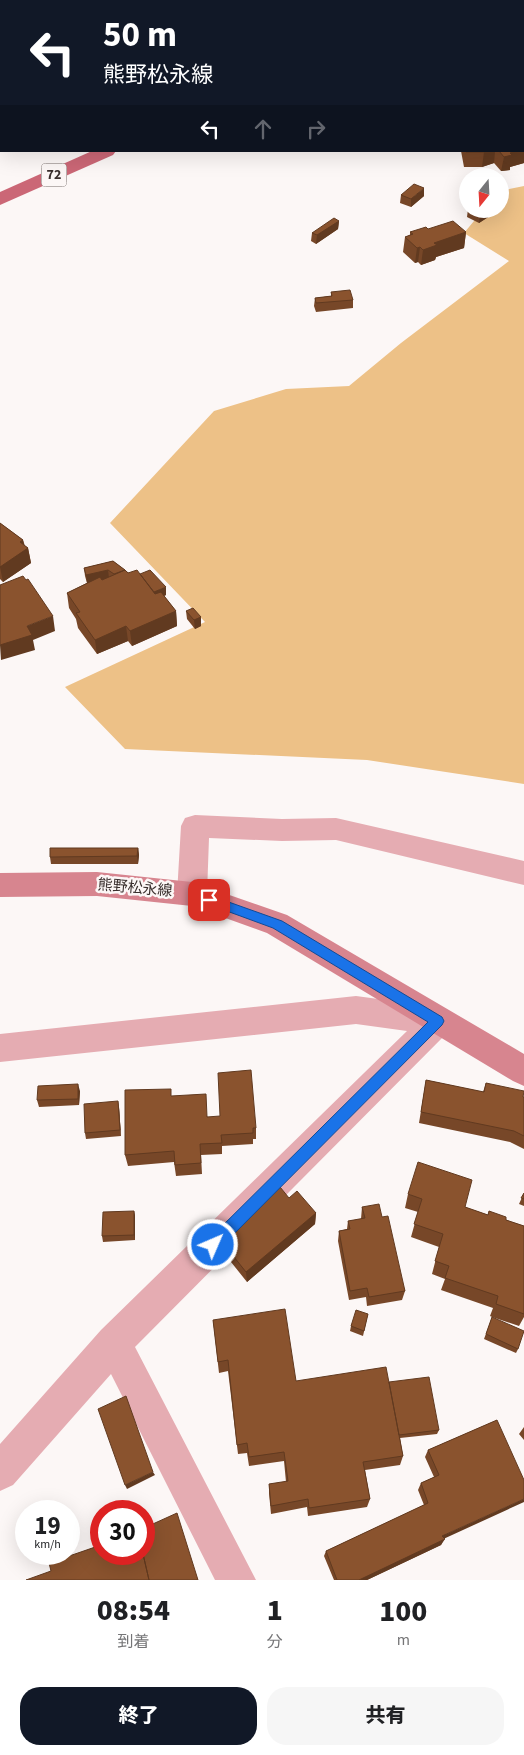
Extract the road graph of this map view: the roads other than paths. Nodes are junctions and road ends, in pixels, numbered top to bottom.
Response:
1 (105, 152) edge
2 (0, 199) edge
3 (524, 873) edge
4 (0, 885) edge
5 (192, 894) junction
6 (438, 1021) junction
7 (0, 1048) edge
8 (524, 1071) edge
9 (114, 1343) junction
10 (0, 1472) edge
11 (236, 1580) edge

1 - 2 main road, 72
3 - 5 street
4 - 5 main road, 熊野松永線
5 - 6 main road, 熊野松永線
6 - 7 street
6 - 8 main road, 熊野松永線
6 - 9 street
9 - 10 street
9 - 11 street

